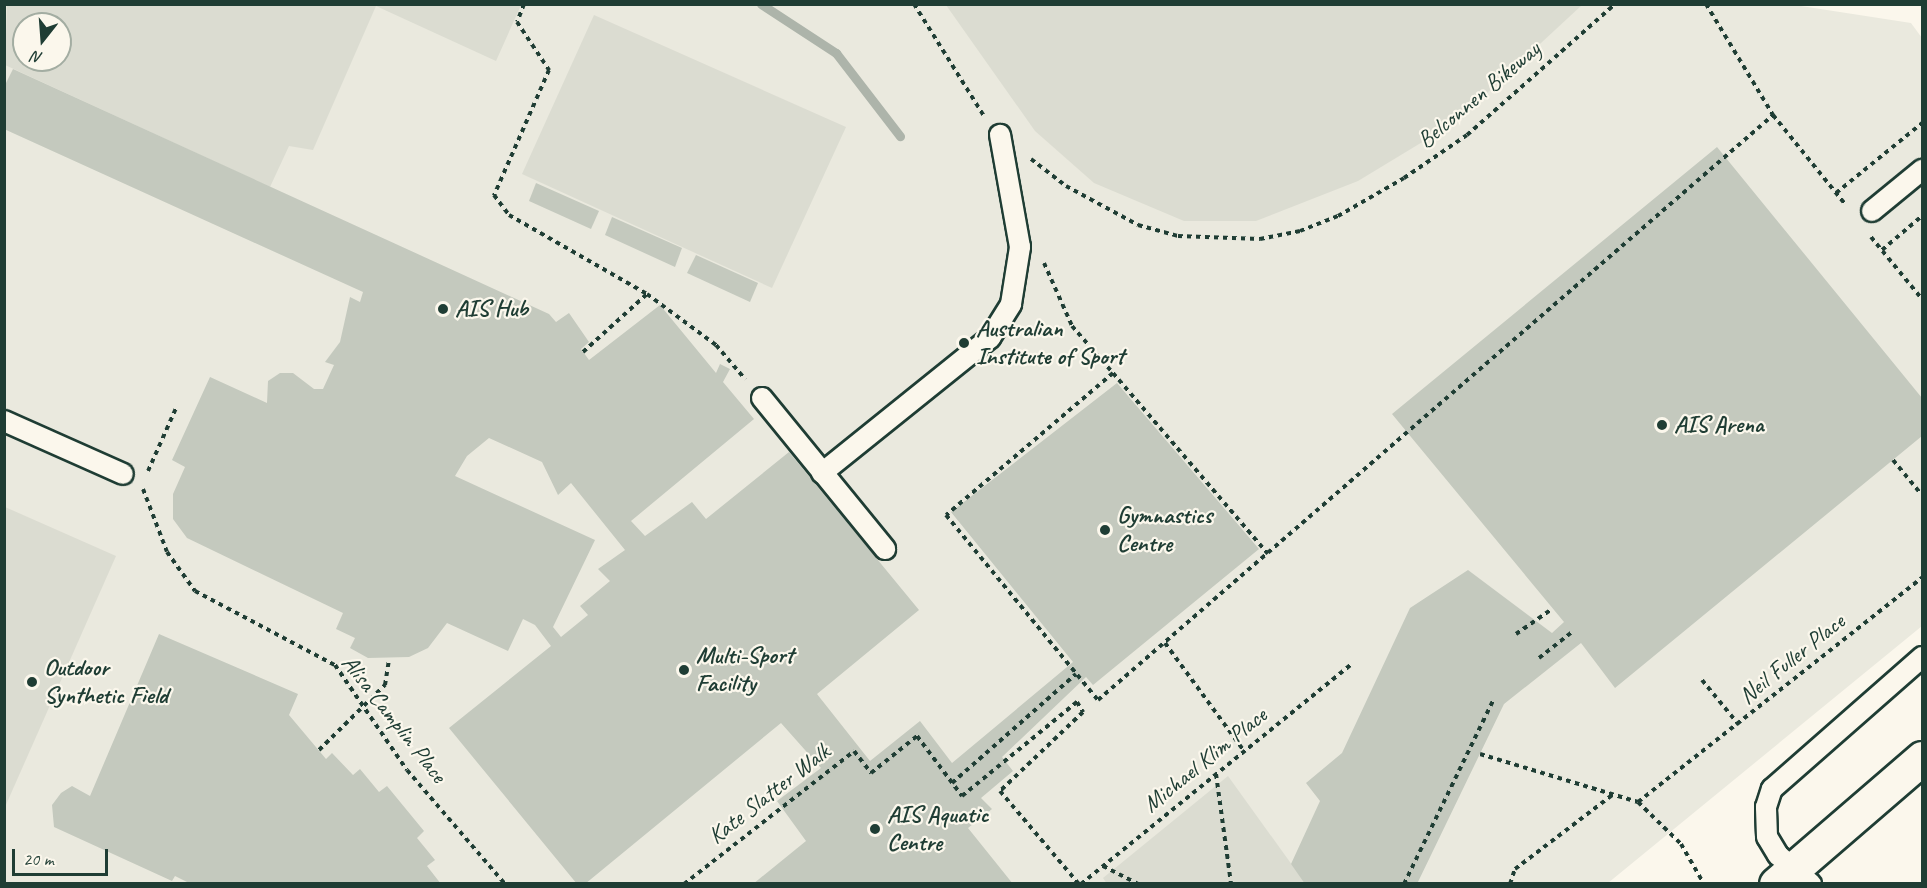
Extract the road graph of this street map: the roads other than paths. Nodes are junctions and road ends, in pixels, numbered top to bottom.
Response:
1 (1000, 135) road end
2 (1923, 170) edge
3 (1872, 211) dead end
4 (762, 398) road end
5 (4, 421) edge
6 (822, 473) junction
7 (123, 474) road end
8 (885, 549) dead end
9 (1923, 657) edge
10 (1923, 758) edge
11 (1794, 878) edge

1 - 6 lane
2 - 3 lane
4 - 6 lane
5 - 7 lane
6 - 8 lane
9 - 11 lane
10 - 11 street

